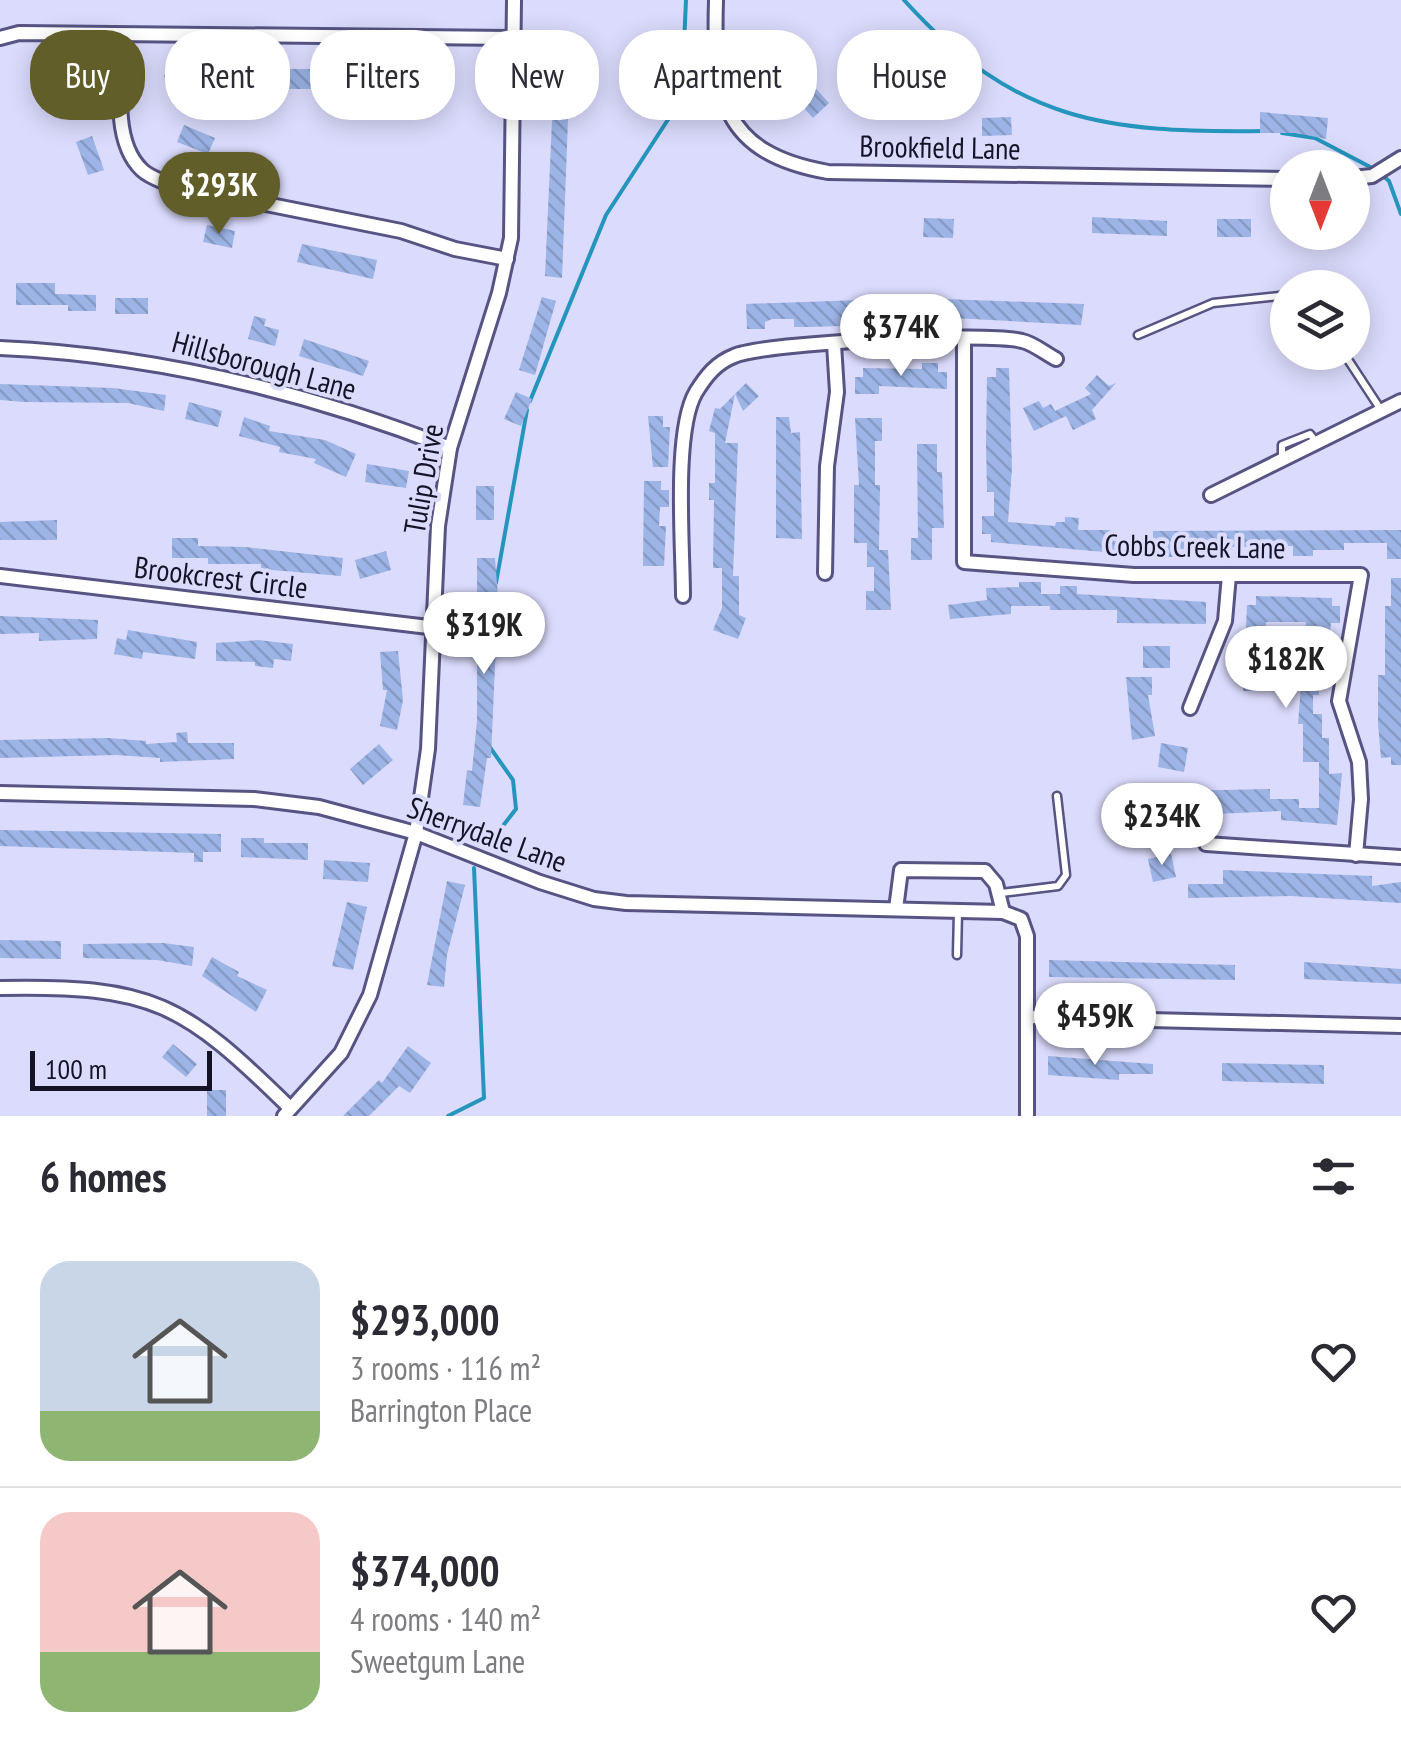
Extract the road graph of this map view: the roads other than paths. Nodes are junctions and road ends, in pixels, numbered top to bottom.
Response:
1 (514, 0) edge
2 (716, 0) edge
3 (514, 30) edge
4 (30, 34) edge
5 (145, 36) edge
6 (0, 38) edge
7 (475, 38) edge
8 (123, 120) edge
9 (513, 120) edge
10 (1401, 158) edge
11 (1370, 176) edge
12 (1270, 179) edge
13 (506, 259) junction
14 (1270, 297) edge
15 (1138, 335) dead end
16 (964, 340) junction
17 (834, 344) junction
18 (0, 348) edge
19 (1056, 359) dead end
20 (1355, 370) edge
21 (1401, 401) edge
22 (1382, 411) junction
23 (450, 448) junction
24 (1211, 495) dead end
25 (825, 573) dead end
26 (1229, 574) junction
27 (0, 576) edge
28 (683, 596) dead end
29 (436, 628) junction
30 (1190, 708) dead end
31 (0, 794) edge
32 (1058, 796) dead end
33 (416, 833) junction
34 (1206, 844) dead end
35 (1356, 854) junction
36 (1401, 857) edge
37 (1000, 893) junction
38 (896, 910) junction
39 (958, 911) junction
40 (1003, 912) junction
41 (956, 955) dead end
42 (0, 988) edge
43 (1027, 1017) junction
44 (1401, 1026) edge
45 (287, 1112) edge
46 (1027, 1116) edge

1 - 3 street, Tulip Drive
2 - 12 street, Brookfield Lane
4 - 6 street
5 - 7 street
8 - 13 street
9 - 13 street, Tulip Drive
10 - 11 street
13 - 23 street, Tulip Drive
14 - 15 lane
16 - 17 street
16 - 19 street
16 - 26 street, Cobbs Creek Lane
17 - 25 street
17 - 28 street
18 - 23 street, Hillsborough Lane
20 - 22 lane
21 - 22 street
22 - 24 street
23 - 29 street, Tulip Drive
26 - 30 street
26 - 35 street, Cobbs Creek Lane
27 - 29 street, Brookcrest Circle
29 - 33 street, Tulip Drive
31 - 33 street, Sherrydale Lane
32 - 37 lane
33 - 38 street, Sherrydale Lane
33 - 45 street, Tulip Drive
34 - 35 street
35 - 36 street
37 - 38 street
37 - 40 street
38 - 39 street, Sherrydale Lane
39 - 40 street, Sherrydale Lane
39 - 41 lane
40 - 43 street
42 - 45 street
43 - 44 street
43 - 46 street

